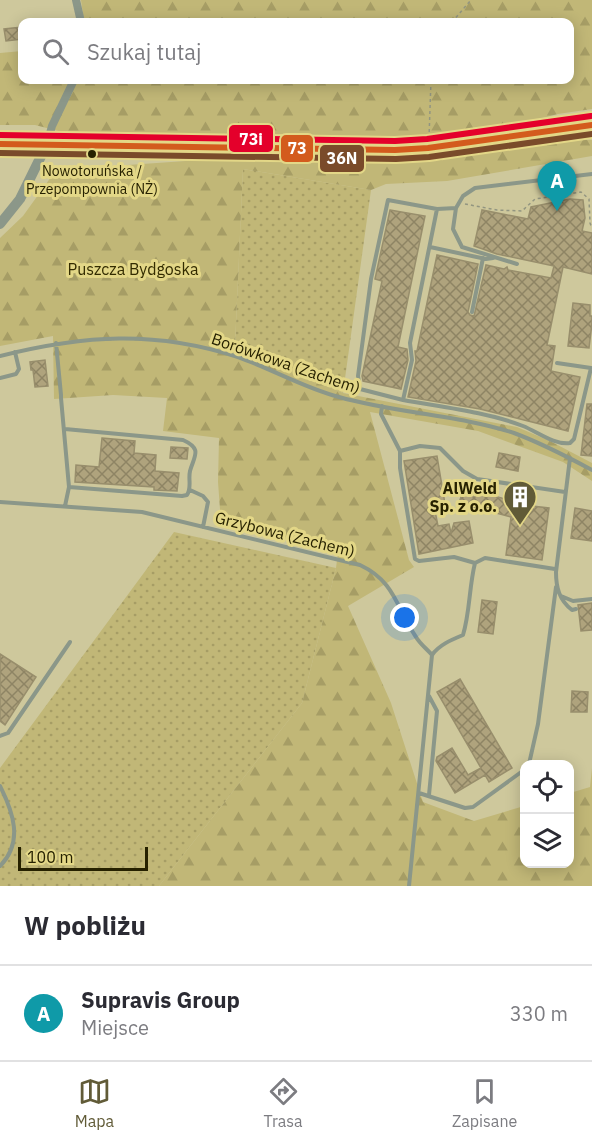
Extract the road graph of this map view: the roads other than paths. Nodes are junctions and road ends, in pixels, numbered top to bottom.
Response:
1 (76, 0) edge
2 (80, 18) edge
3 (72, 84) edge
4 (592, 125) edge
5 (0, 144) edge
6 (47, 144) junction
7 (592, 174) edge
8 (456, 208) junction
9 (437, 209) junction
10 (0, 224) edge
11 (429, 247) junction
12 (483, 258) junction
13 (494, 258) junction
14 (517, 264) dead end
15 (472, 312) dead end
16 (56, 343) junction
17 (15, 352) junction
18 (0, 356) edge
19 (557, 363) dead end
20 (591, 368) edge
21 (0, 378) edge
22 (403, 400) junction
23 (382, 406) junction
24 (65, 429) junction
25 (400, 451) junction
26 (570, 458) junction
27 (592, 470) edge
28 (69, 487) junction
29 (190, 490) junction
30 (565, 492) junction
31 (0, 502) edge
32 (65, 506) junction
33 (203, 526) junction
34 (476, 563) junction
35 (555, 569) junction
36 (556, 587) junction
37 (560, 595) junction
38 (592, 599) edge
39 (576, 609) dead end
40 (70, 642) dead end
41 (432, 655) junction
42 (429, 695) junction
43 (0, 736) edge
44 (530, 760) edge
45 (520, 774) edge
46 (0, 786) edge
47 (419, 793) junction
48 (429, 795) junction
49 (0, 866) edge
50 (409, 886) edge

1 - 2 street
3 - 6 street
4 - 6 main road
5 - 6 main road
6 - 10 street
7 - 8 lane
8 - 9 lane
8 - 13 lane
9 - 11 lane
9 - 22 lane
11 - 12 lane
11 - 22 lane
12 - 13 lane
12 - 15 lane
13 - 14 lane
16 - 17 lane, Borówkowa (Zachem)
16 - 23 lane, Borówkowa (Zachem)
16 - 24 lane
17 - 18 lane, Borówkowa (Zachem)
17 - 21 lane
19 - 20 lane
20 - 22 lane
23 - 25 lane
23 - 26 lane, Borówkowa (Zachem)
24 - 28 lane
24 - 29 lane
25 - 30 lane
25 - 34 lane
26 - 27 lane, Borówkowa (Zachem)
26 - 30 lane
28 - 29 lane
28 - 32 lane
29 - 33 lane
30 - 35 lane
31 - 32 lane, Grzybowa (Zachem)
32 - 33 lane, Grzybowa (Zachem)
33 - 41 lane, Grzybowa (Zachem)
34 - 35 lane
34 - 41 lane
35 - 36 lane
36 - 37 lane
36 - 44 lane
37 - 38 lane
37 - 39 lane
40 - 43 lane
41 - 42 lane
42 - 47 lane
42 - 48 lane
45 - 48 lane
46 - 49 lane
47 - 48 lane
47 - 50 lane

